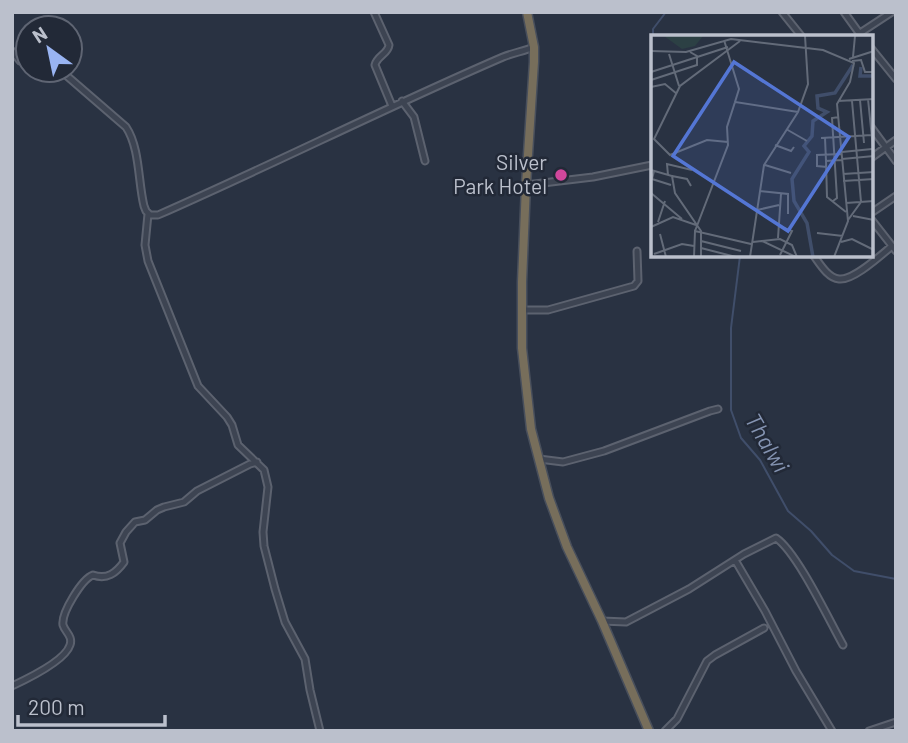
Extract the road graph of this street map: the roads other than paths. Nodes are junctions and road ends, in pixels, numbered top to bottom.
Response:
1 (374, 12) edge
2 (527, 12) edge
3 (782, 12) edge
4 (844, 12) edge
5 (892, 12) edge
6 (800, 35) edge
7 (859, 35) edge
8 (861, 35) edge
9 (534, 47) junction
10 (873, 50) edge
11 (895, 76) edge
12 (76, 84) edge
13 (402, 101) junction
14 (392, 106) junction
15 (873, 130) edge
16 (896, 140) edge
17 (887, 147) junction
18 (873, 157) edge
19 (425, 161) dead end
20 (896, 161) edge
21 (651, 165) edge
22 (526, 186) junction
23 (896, 196) edge
24 (873, 212) edge
25 (148, 214) junction
26 (873, 222) edge
27 (894, 248) edge
28 (637, 251) dead end
29 (815, 257) edge
30 (523, 310) junction
31 (718, 409) dead end
32 (539, 459) junction
33 (257, 462) junction
34 (735, 560) junction
35 (602, 621) junction
36 (764, 628) dead end
37 (843, 646) dead end
38 (12, 686) edge
39 (896, 722) edge
40 (320, 731) edge
41 (649, 731) edge
42 (665, 731) edge
43 (831, 731) edge
44 (869, 731) edge

1 - 14 street
2 - 9 highway
3 - 6 street
4 - 7 street
5 - 8 street
9 - 13 street
9 - 22 highway
10 - 11 street
12 - 25 street
13 - 14 street
13 - 19 street
14 - 25 street
15 - 17 street
16 - 17 street
17 - 18 street
17 - 20 street
21 - 22 street
22 - 30 highway
23 - 24 street
25 - 33 street
26 - 27 street
27 - 29 street
28 - 30 street
30 - 32 highway
31 - 32 street
32 - 35 highway
33 - 38 street
33 - 40 street
34 - 35 street
34 - 37 street
34 - 43 street
35 - 41 highway
36 - 42 street
39 - 44 street

